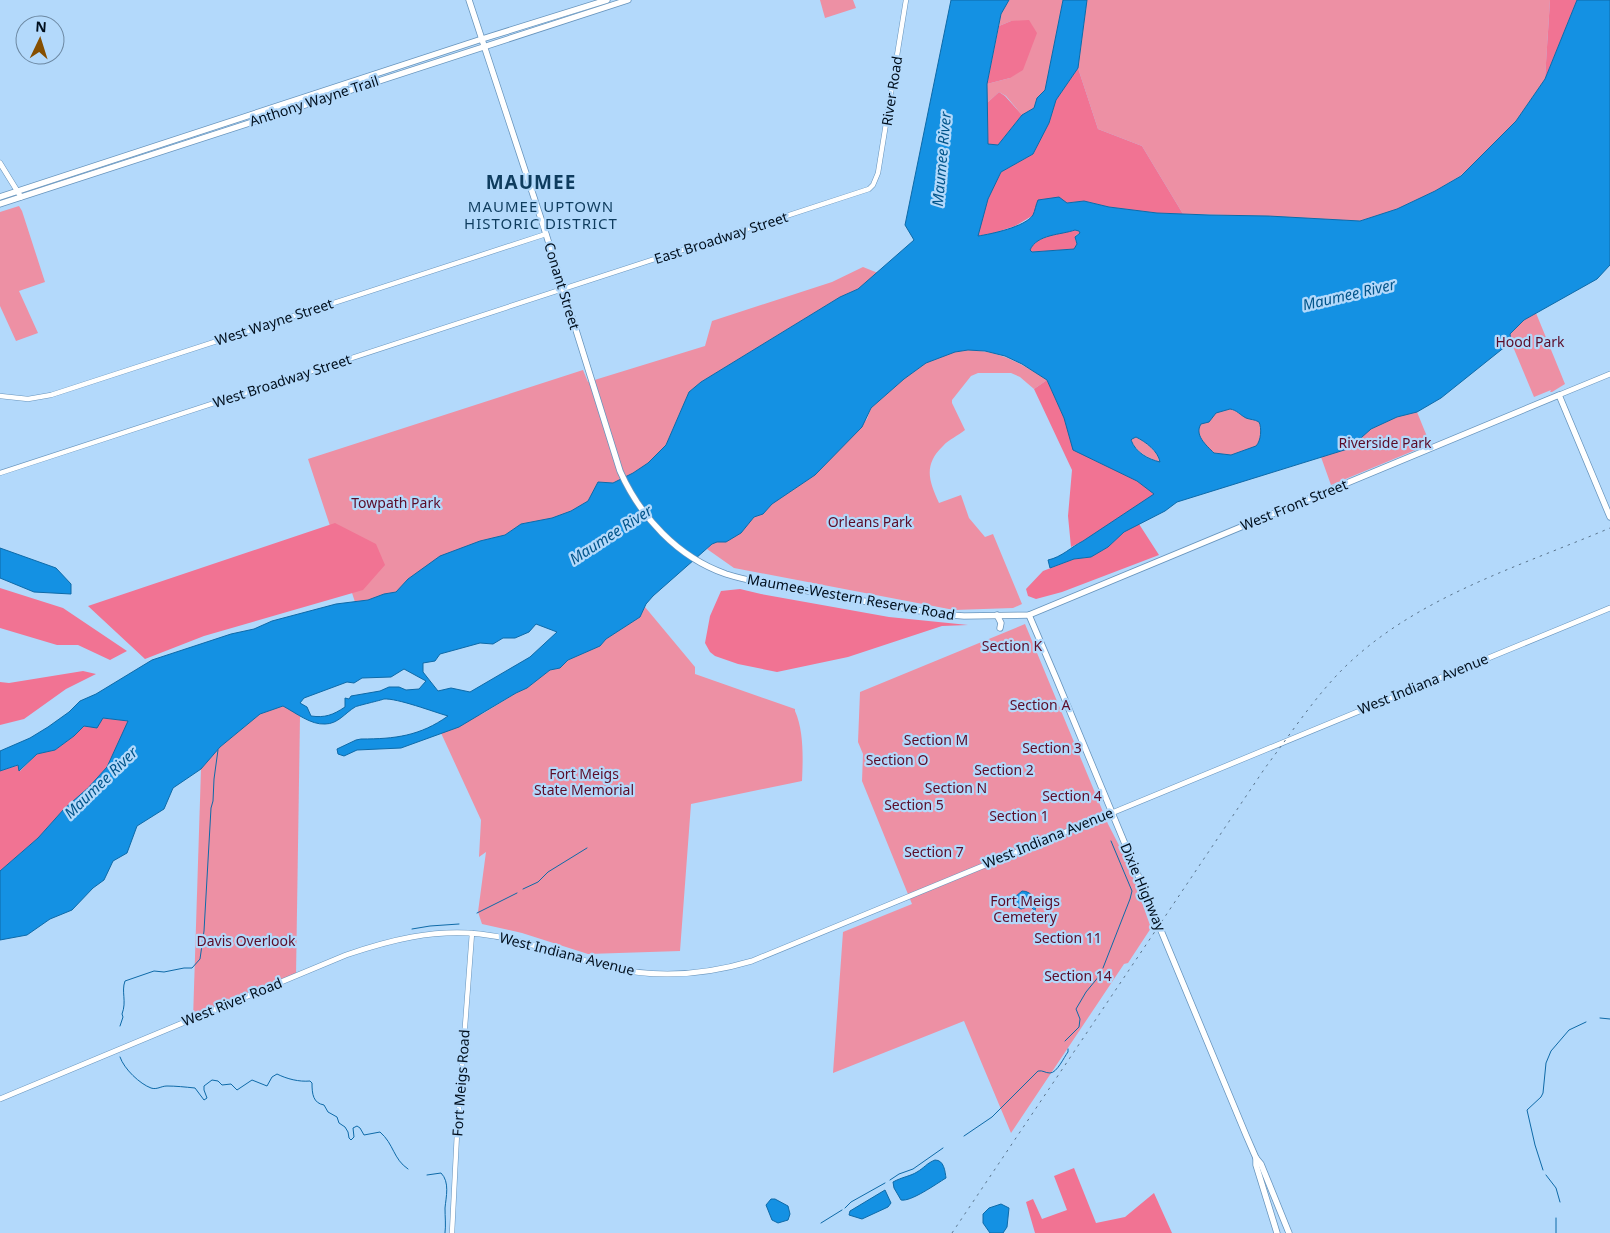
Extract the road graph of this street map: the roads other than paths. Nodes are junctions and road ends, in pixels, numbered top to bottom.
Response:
1 (469, 0) edge
2 (607, 0) edge
3 (628, 0) edge
4 (906, 0) edge
5 (482, 39) junction
6 (484, 46) junction
7 (0, 163) edge
8 (876, 181) joint
9 (19, 194) junction
10 (0, 197) edge
11 (0, 204) edge
12 (546, 234) junction
13 (563, 290) junction
14 (1610, 374) edge
15 (1559, 395) junction
16 (0, 396) edge
17 (0, 473) edge
18 (1610, 517) edge
19 (706, 565) joint
20 (1610, 608) edge
21 (997, 615) junction
22 (1029, 615) junction
23 (1000, 628) dead end
24 (1112, 812) junction
25 (472, 934) junction
26 (0, 1099) edge
27 (1256, 1158) junction
28 (452, 1233) edge
29 (1277, 1233) edge
30 (1289, 1233) edge

1 - 5 main road, Conant Street
2 - 5 main road, Anthony Wayne Trail
3 - 6 main road, Anthony Wayne Trail
4 - 8 street, River Road
5 - 6 main road, Conant Street
5 - 9 main road, Anthony Wayne Trail
6 - 9 main road, Anthony Wayne Trail
6 - 12 main road, Conant Street
7 - 9 main road
8 - 13 street, East Broadway Street
9 - 10 main road, Anthony Wayne Trail
9 - 11 main road, Anthony Wayne Trail
12 - 13 main road, Conant Street
12 - 16 street, West Wayne Street
13 - 17 street, West Broadway Street
13 - 19 main road, Conant Street
14 - 15 main road
15 - 18 main road
15 - 22 main road, West Front Street
19 - 21 main road, Maumee-Western Reserve Road
20 - 24 main road, West Indiana Avenue
21 - 22 main road, Maumee-Western Reserve Road
21 - 23 main road
22 - 24 main road, Dixie Highway
24 - 25 main road, West Indiana Avenue
24 - 27 main road, Dixie Highway
25 - 26 main road, West River Road
25 - 28 street, Fort Meigs Road
27 - 29 main road, Dixie Highway
27 - 30 main road, Dixie Highway

